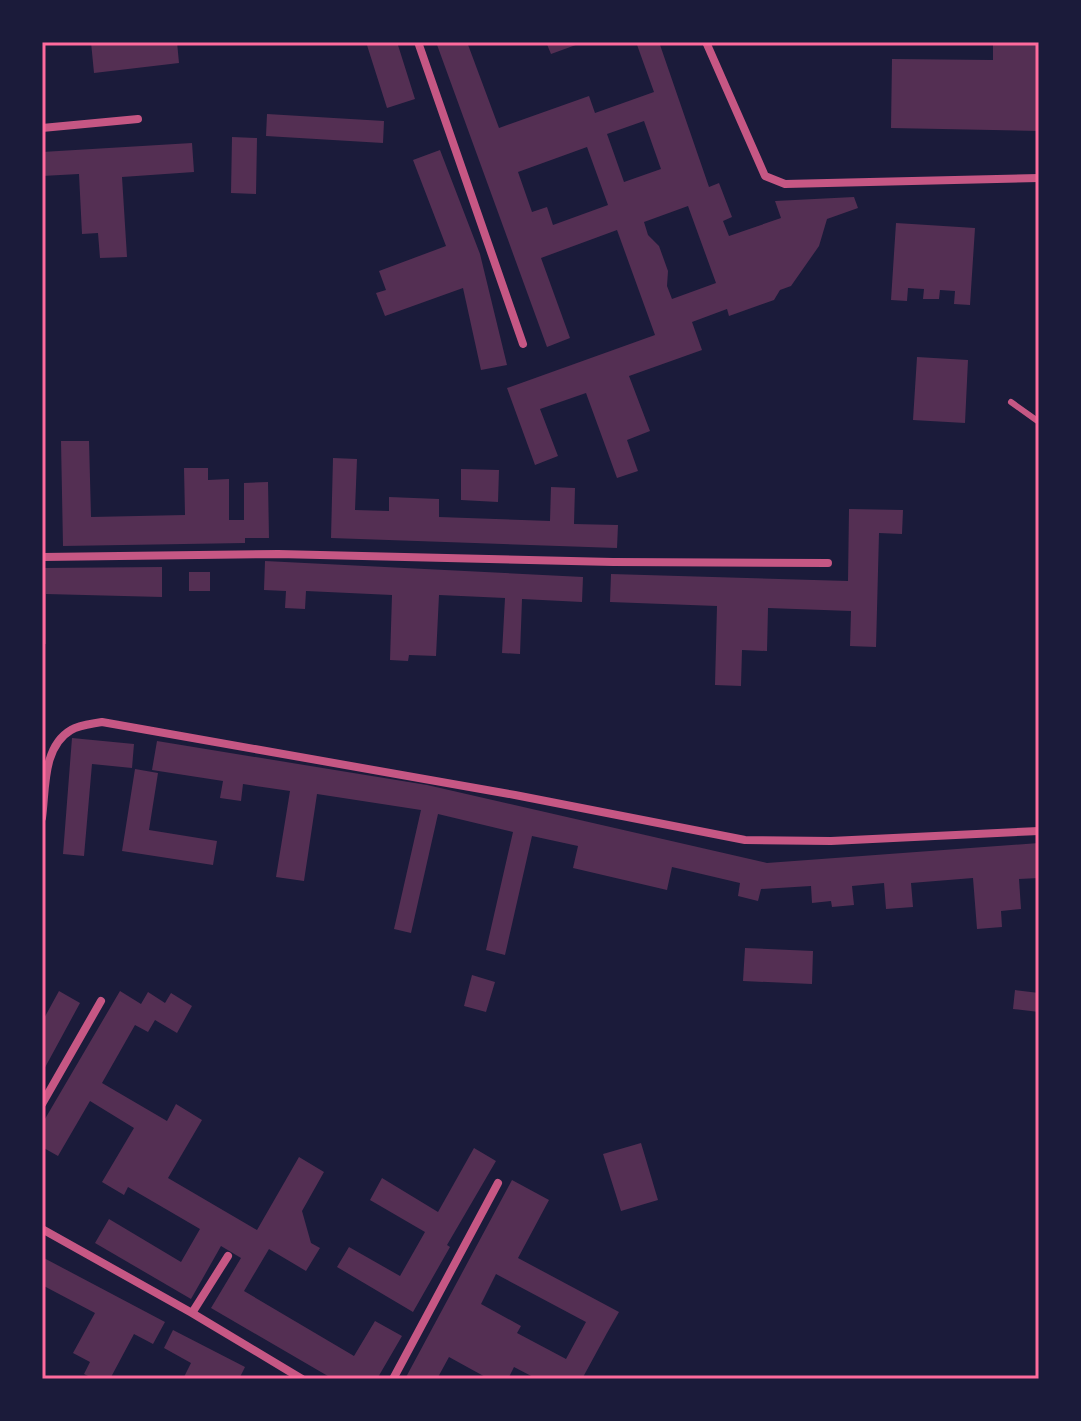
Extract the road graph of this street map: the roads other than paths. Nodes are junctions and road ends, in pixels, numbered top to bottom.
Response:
1 (418, 42) edge
2 (706, 42) edge
3 (138, 119) dead end
4 (42, 128) edge
5 (1039, 178) edge
6 (523, 344) dead end
7 (1011, 402) dead end
8 (1039, 422) edge
9 (42, 557) edge
10 (828, 563) dead end
11 (42, 818) edge
12 (1039, 831) edge
13 (101, 1001) dead end
14 (42, 1104) edge
15 (498, 1183) dead end
16 (42, 1229) edge
17 (228, 1256) dead end
18 (192, 1313) junction
19 (302, 1379) edge
20 (393, 1379) edge

1 - 6 street
2 - 5 street
3 - 4 street
7 - 8 lane
9 - 10 street
11 - 12 street
13 - 14 street
15 - 20 street
16 - 18 street
17 - 18 street
18 - 19 street

